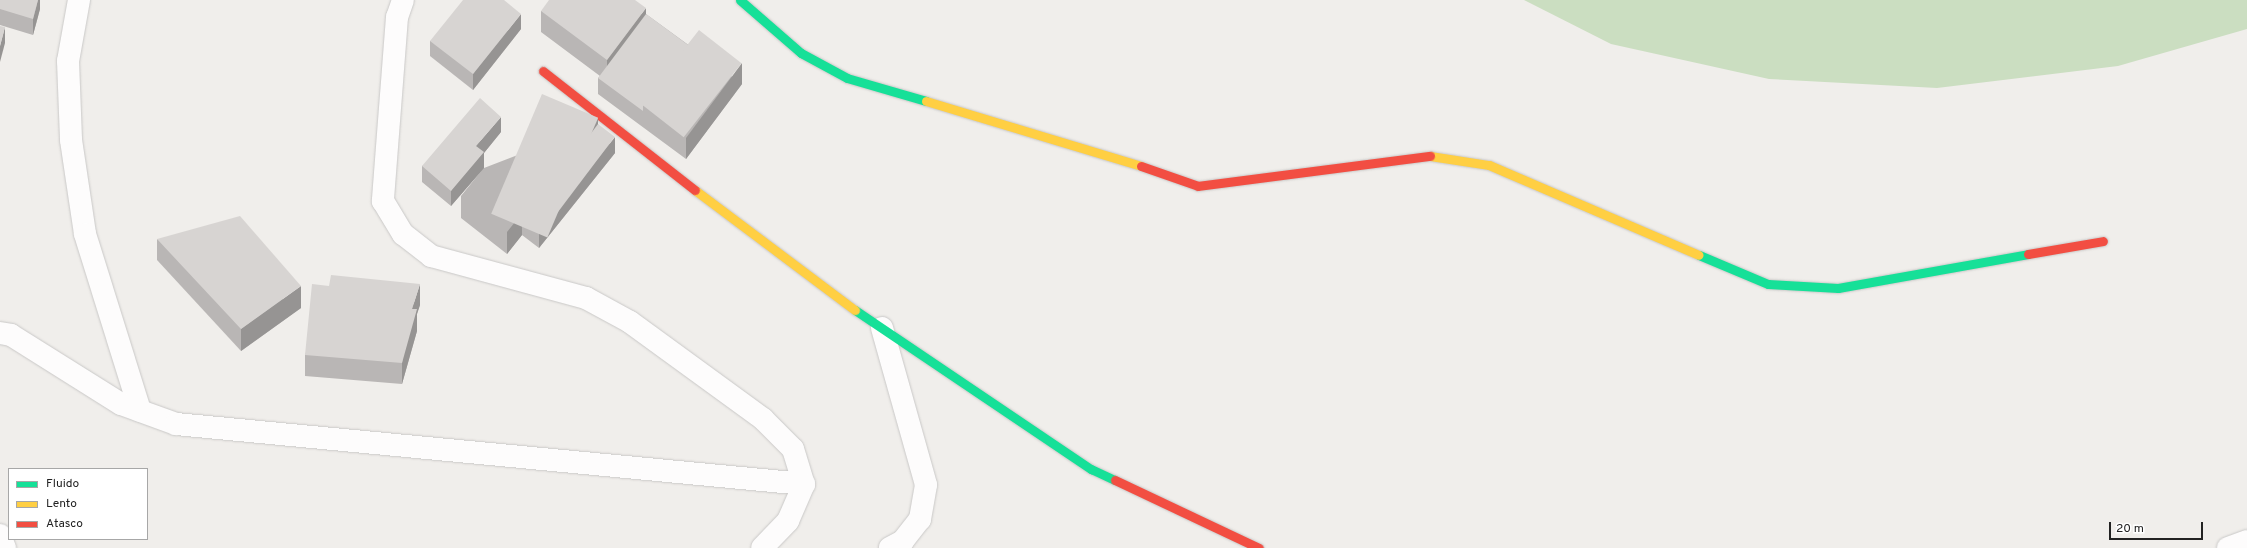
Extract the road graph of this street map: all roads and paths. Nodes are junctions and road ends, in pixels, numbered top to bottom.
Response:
1 (78, 0) edge
2 (403, 0) edge
3 (740, 0) edge
4 (543, 71) dead end
5 (2103, 241) dead end
6 (882, 328) junction
7 (0, 333) edge
8 (140, 411) junction
9 (804, 484) junction
10 (0, 535) edge
11 (2247, 541) edge
12 (1234, 544) edge
13 (5, 548) edge
14 (762, 548) edge
15 (890, 548) edge
16 (1259, 548) edge
17 (2228, 548) edge

1 - 8 street
2 - 9 street
3 - 5 street
4 - 6 street
6 - 12 street
6 - 15 street
7 - 8 street
8 - 9 street
9 - 14 street
10 - 13 street
11 - 17 street
12 - 16 street

